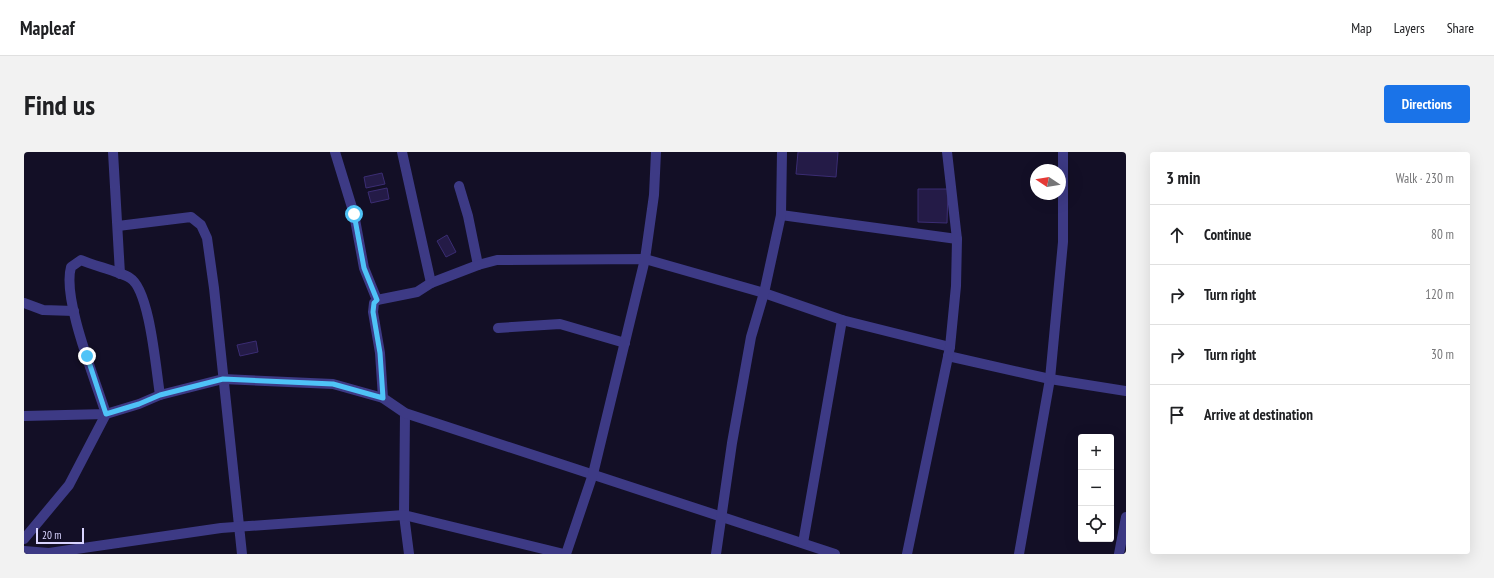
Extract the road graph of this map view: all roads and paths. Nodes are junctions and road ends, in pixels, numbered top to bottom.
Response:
1 (113, 152) edge
2 (335, 152) edge
3 (402, 152) edge
4 (656, 152) edge
5 (782, 152) edge
6 (948, 152) edge
7 (1063, 152) edge
8 (460, 186) dead end
9 (781, 215) junction
10 (118, 226) junction
11 (957, 239) junction
12 (645, 259) junction
13 (478, 265) junction
14 (120, 274) junction
15 (431, 283) junction
16 (764, 292) junction
17 (377, 300) junction
18 (24, 303) edge
19 (74, 311) junction
20 (842, 320) junction
21 (498, 328) dead end
22 (625, 343) junction
23 (949, 352) junction
24 (223, 379) junction
25 (1050, 379) junction
26 (1126, 391) edge
27 (160, 395) junction
28 (383, 398) junction
29 (405, 412) junction
30 (106, 414) junction
31 (24, 416) edge
32 (593, 474) junction
33 (404, 514) junction
34 (723, 516) junction
35 (1126, 517) edge
36 (239, 527) junction
37 (24, 539) edge
38 (803, 543) junction
39 (24, 550) edge
40 (242, 554) edge
41 (409, 554) edge
42 (565, 554) edge
43 (716, 554) edge
44 (835, 554) edge
45 (907, 554) edge
46 (1019, 554) edge
47 (1119, 554) edge

1 - 10 street
2 - 17 street
3 - 15 street
4 - 12 street
5 - 9 street
6 - 11 street
7 - 25 street
8 - 13 street
9 - 11 street
9 - 16 street
10 - 14 street
10 - 24 street
11 - 23 street
12 - 13 street
12 - 16 street
12 - 22 street
13 - 15 street
14 - 19 street
14 - 27 street
15 - 17 street
16 - 20 street
16 - 34 street
17 - 28 street
18 - 19 street
19 - 30 street
20 - 23 street
20 - 38 street
21 - 22 street
22 - 32 street
23 - 25 street
23 - 45 street
24 - 27 street
24 - 28 street
24 - 36 street
25 - 26 street
25 - 46 street
27 - 30 street
28 - 29 street
29 - 32 street
29 - 33 street
30 - 31 street
30 - 37 street
32 - 34 street
32 - 42 street
33 - 36 street
33 - 41 street
33 - 42 street
34 - 38 street
34 - 43 street
35 - 47 street
36 - 39 street
36 - 40 street
38 - 44 street

